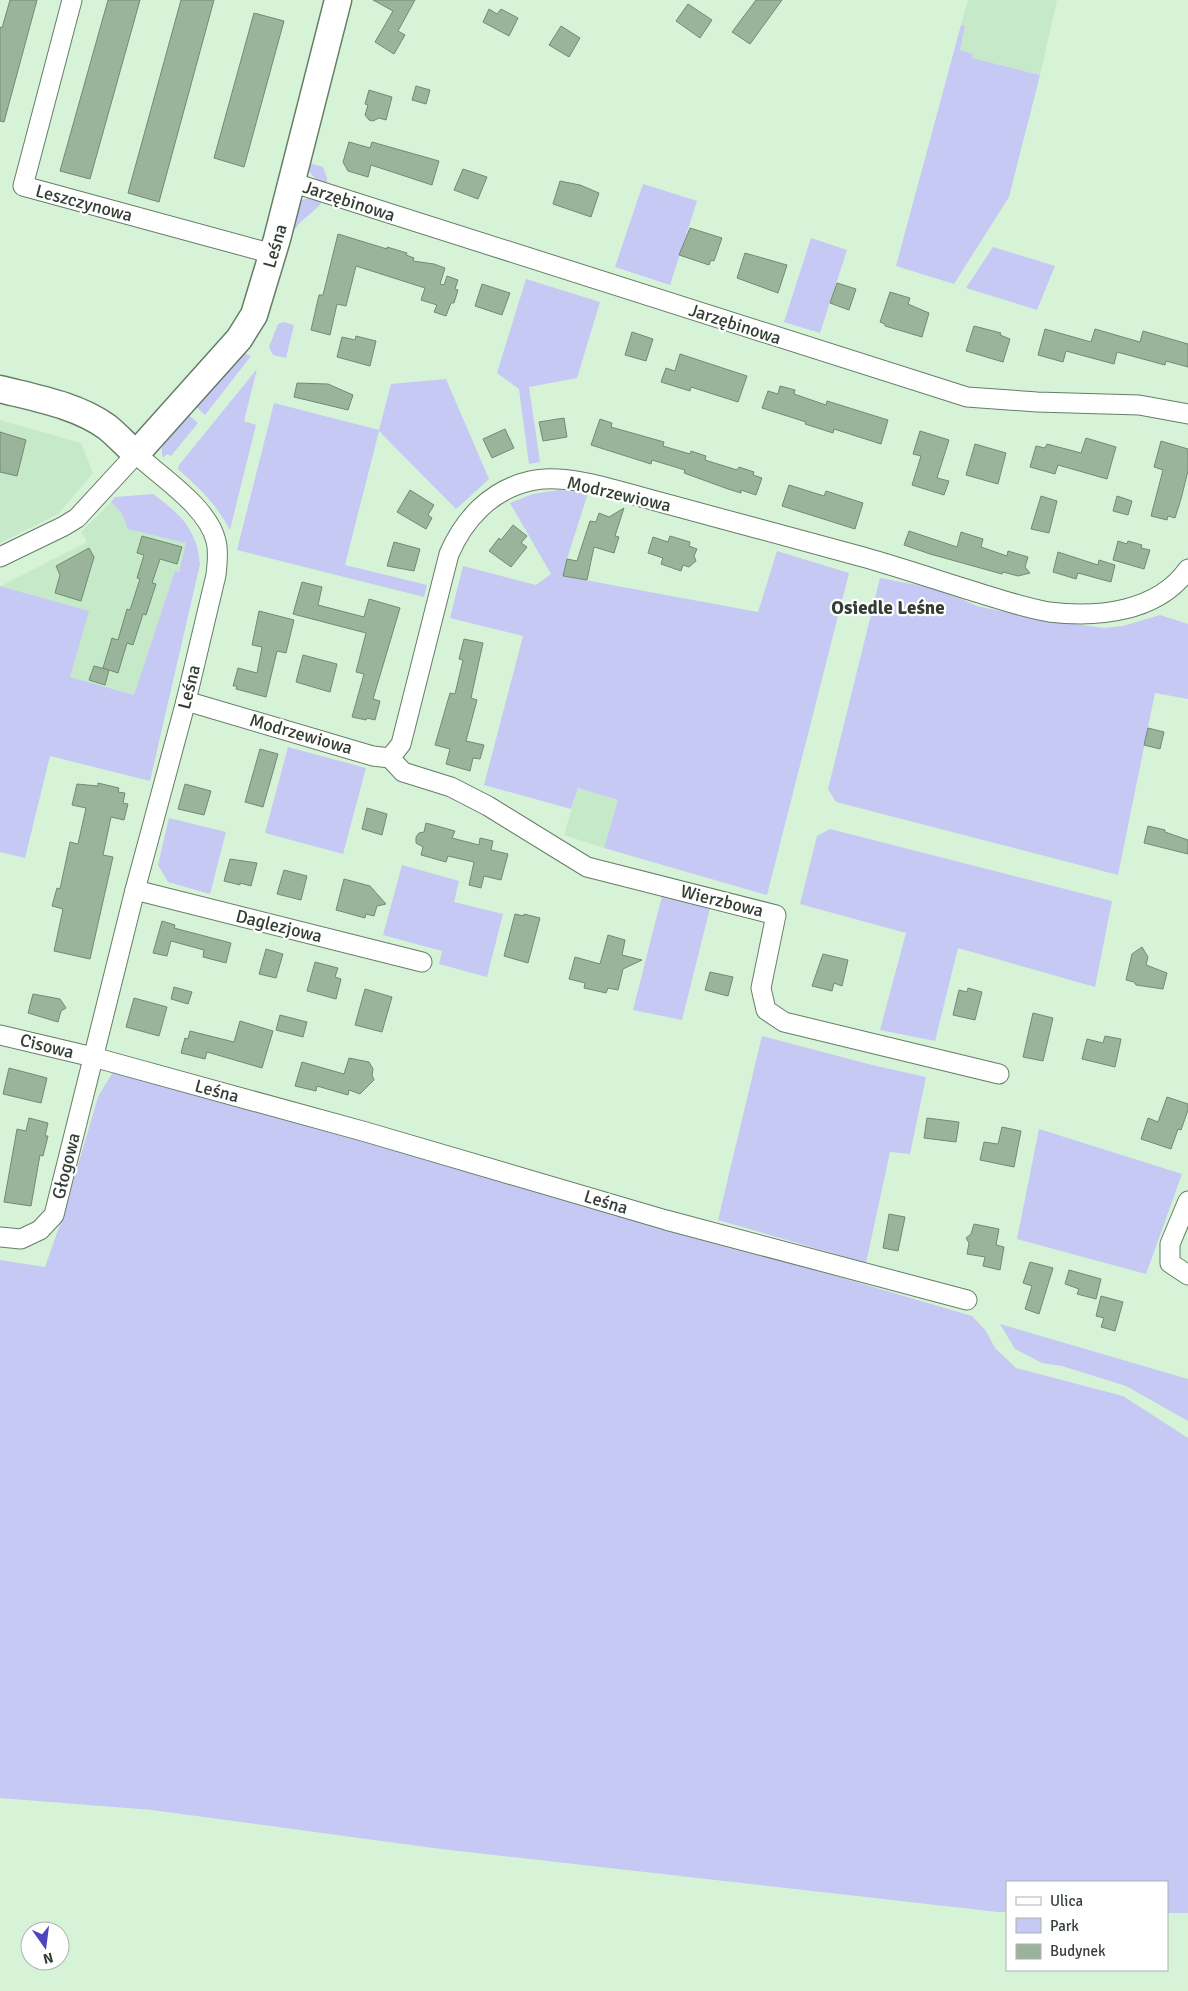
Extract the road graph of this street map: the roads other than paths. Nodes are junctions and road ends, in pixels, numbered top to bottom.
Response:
1 (72, 0) edge
2 (338, 0) edge
3 (291, 182) junction
4 (273, 254) junction
5 (0, 389) edge
6 (1188, 414) edge
7 (136, 454) junction
8 (0, 557) edge
9 (1188, 569) edge
10 (186, 701) junction
11 (390, 758) junction
12 (135, 890) junction
13 (422, 962) dead end
14 (0, 1035) edge
15 (94, 1057) junction
16 (999, 1074) dead end
17 (1188, 1201) edge
18 (0, 1237) edge
19 (1188, 1275) edge
20 (968, 1300) dead end

1 - 4 street, Leszczynowa
2 - 3 street, Leśna
3 - 4 street, Leśna
3 - 6 street, Jarzębinowa
4 - 7 street, Leśna
5 - 7 street
7 - 8 street, Leśna
7 - 10 street, Leśna
9 - 11 street, Modrzewiowa
10 - 11 street, Modrzewiowa
10 - 12 street, Leśna
11 - 16 street, Wierzbowa
12 - 13 street, Daglezjowa
12 - 15 street, Leśna
14 - 15 street, Cisowa
15 - 18 street, Głogowa
15 - 20 street, Leśna
17 - 19 street

